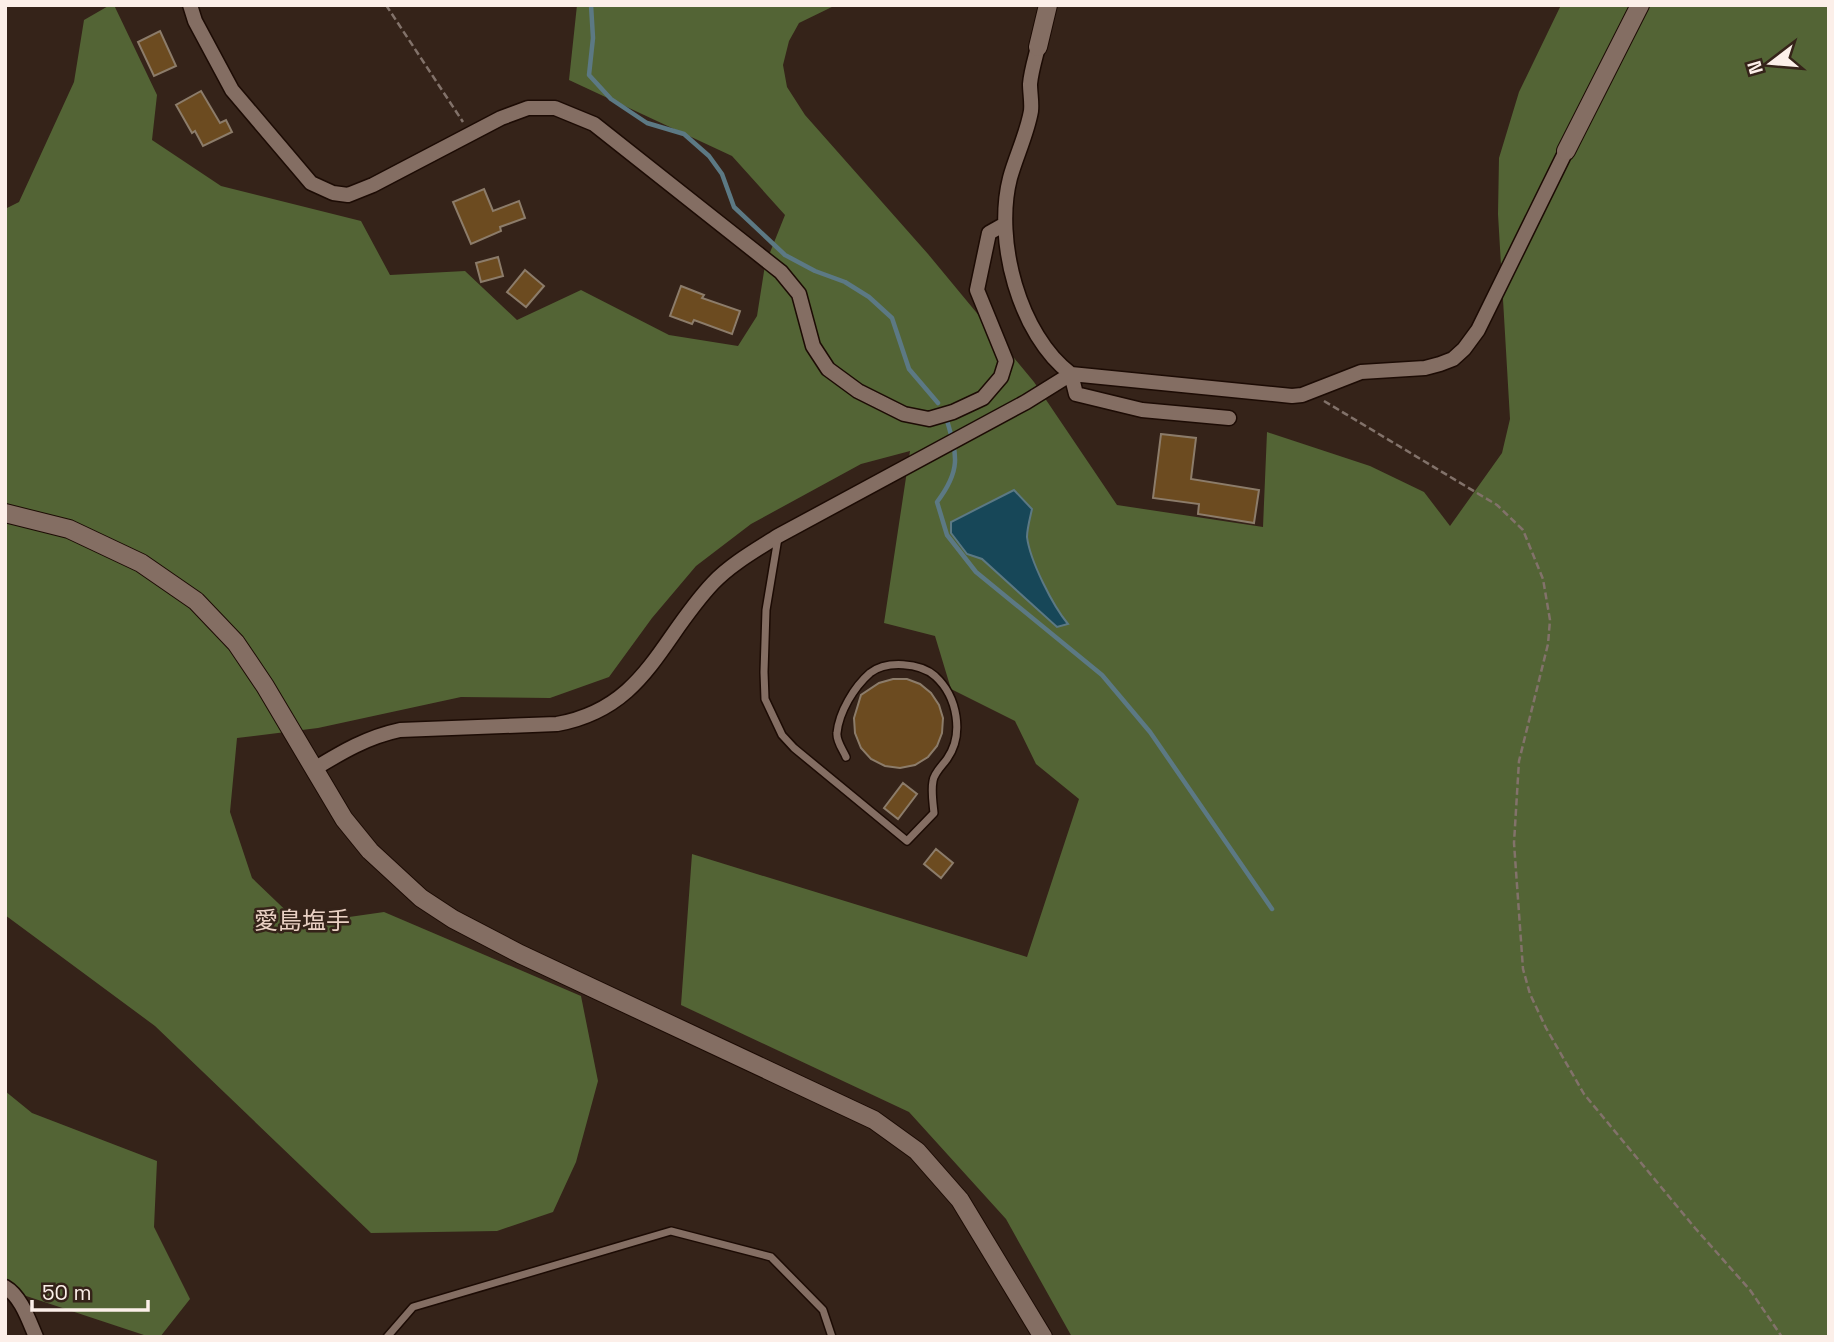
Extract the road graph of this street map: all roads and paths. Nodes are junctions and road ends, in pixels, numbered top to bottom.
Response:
1 (190, 5) edge
2 (386, 5) edge
3 (1048, 5) edge
4 (1640, 5) edge
5 (1038, 47) joint
6 (471, 133) junction
7 (1566, 151) joint
8 (1004, 223) junction
9 (1071, 374) junction
10 (1310, 392) junction
11 (1229, 418) dead end
12 (5, 513) edge
13 (779, 536) junction
14 (846, 757) dead end
15 (314, 769) junction
16 (5, 1287) edge
17 (36, 1337) edge
18 (387, 1337) edge
19 (832, 1337) edge
20 (1043, 1337) edge
21 (1782, 1337) edge

1 - 6 street
2 - 6 path
3 - 5 street
4 - 7 street
5 - 8 street
6 - 8 street
7 - 10 street
8 - 9 street
9 - 10 street
9 - 11 street
9 - 13 street
10 - 21 path
12 - 15 street
13 - 14 lane
13 - 15 street
15 - 20 street
16 - 17 street
18 - 19 lane

